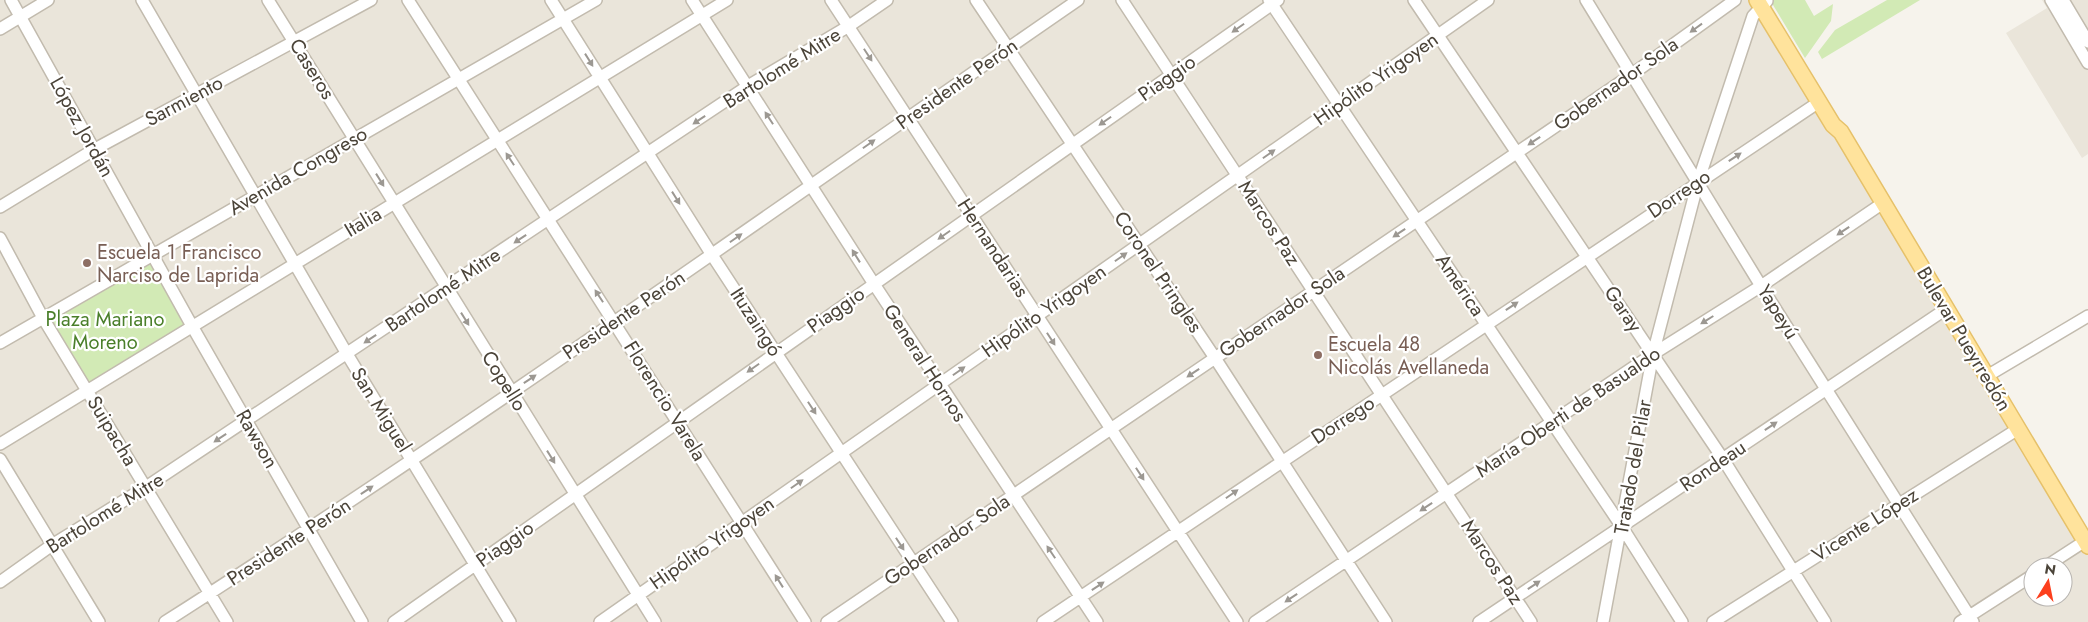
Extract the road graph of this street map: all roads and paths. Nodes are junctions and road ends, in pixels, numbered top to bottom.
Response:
1 (11, 0) edge
2 (48, 0) edge
3 (142, 0) edge
4 (268, 0) edge
5 (371, 0) edge
6 (408, 0) edge
7 (551, 0) edge
8 (596, 0) edge
9 (692, 0) edge
10 (727, 0) edge
11 (831, 0) edge
12 (887, 0) edge
13 (976, 0) edge
14 (1078, 0) edge
15 (1122, 0) edge
16 (1414, 0) edge
17 (1488, 0) edge
18 (1586, 0) edge
19 (1735, 0) edge
20 (2051, 0) edge
21 (2063, 0) edge
22 (1273, 2) edge
23 (1763, 2) edge
24 (702, 15) junction
25 (20, 16) junction
26 (563, 19) junction
27 (849, 26) junction
28 (0, 28) edge
29 (1437, 36) junction
30 (2082, 40) edge
31 (295, 41) junction
32 (1008, 48) junction
33 (2088, 63) edge
34 (1171, 75) junction
35 (1631, 75) junction
36 (600, 78) junction
37 (458, 79) junction
38 (748, 86) junction
39 (196, 94) junction
40 (1819, 102) junction
41 (1339, 105) junction
42 (908, 117) junction
43 (1841, 132) junction
44 (355, 139) junction
45 (498, 140) junction
46 (1072, 144) junction
47 (94, 149) junction
48 (1518, 152) junction
49 (648, 154) junction
50 (1238, 176) junction
51 (1698, 182) junction
52 (812, 185) junction
53 (255, 196) junction
54 (394, 203) junction
55 (1883, 204) junction
56 (0, 207) edge
57 (972, 215) junction
58 (549, 220) junction
59 (1417, 221) junction
60 (0, 238) edge
61 (1139, 244) junction
62 (153, 255) junction
63 (712, 255) junction
64 (1587, 255) junction
65 (294, 264) junction
66 (874, 284) junction
67 (1761, 286) junction
68 (446, 288) junction
69 (1314, 291) junction
70 (1946, 309) junction
71 (1036, 316) junction
72 (2088, 316) edge
73 (43, 318) junction
74 (615, 321) junction
75 (1486, 324) junction
76 (192, 326) junction
77 (0, 342) edge
78 (776, 352) junction
79 (347, 354) junction
80 (1653, 354) junction
81 (1215, 358) junction
82 (1986, 376) junction
83 (940, 384) junction
84 (1827, 389) junction
85 (87, 390) junction
86 (510, 392) junction
87 (1382, 394) junction
88 (246, 420) junction
89 (678, 421) junction
90 (1552, 422) junction
91 (1111, 429) junction
92 (2018, 429) junction
93 (0, 444) edge
94 (841, 453) junction
95 (0, 459) edge
96 (1723, 459) junction
97 (412, 460) junction
98 (1282, 460) junction
99 (146, 487) junction
100 (1447, 493) junction
101 (575, 494) junction
102 (1013, 495) junction
103 (1899, 504) junction
104 (742, 522) junction
105 (1622, 526) junction
106 (309, 530) junction
107 (1178, 532) junction
108 (2086, 544) edge
109 (52, 545) junction
110 (2063, 557) edge
111 (1346, 561) junction
112 (913, 563) junction
113 (476, 564) junction
114 (1792, 571) junction
115 (0, 582) edge
116 (2023, 582) edge
117 (210, 593) junction
118 (638, 595) junction
119 (1081, 597) junction
120 (1515, 598) junction
121 (1968, 620) edge
122 (99, 622) edge
123 (165, 622) edge
124 (227, 622) edge
125 (362, 622) edge
126 (394, 622) edge
127 (510, 622) edge
128 (600, 622) edge
129 (655, 622) edge
130 (805, 622) edge
131 (827, 622) edge
132 (952, 622) edge
133 (1042, 622) edge
134 (1097, 622) edge
135 (1237, 622) edge
136 (1255, 622) edge
137 (1386, 622) edge
138 (1479, 622) edge
139 (1531, 622) edge
140 (1603, 622) edge
141 (1682, 622) edge
142 (1713, 622) edge
143 (1825, 622) edge

1 - 25 street, López Jordán
2 - 25 street
3 - 39 street, San Miguel
4 - 31 street, Caseros
5 - 31 street, Sarmiento
6 - 37 street, Florencio Varela
7 - 26 street, Ituzaingó
8 - 26 street, Avenida Congreso
9 - 24 street, General Hornos
10 - 24 street, Italia
11 - 27 street, Hernandarias
12 - 27 street, Bartolomé Mitre
13 - 32 street, Coronel Pringles
14 - 32 street, Presidente Perón
15 - 34 street, Marcos Paz
16 - 29 street, Garay
17 - 29 street, Hipólito Yrigoyen
18 - 35 street, Yapeyú
19 -> 35 street, Gobernador Sola
20 - 30 street
21 - 30 street
22 -> 34 street, Piaggio
22 - 41 street, América
23 - 40 main road, Bulevar Pueyrredón
23 - 43 main road, Bulevar Pueyrredón
23 - 51 street, Tratado del Pilar
24 - 36 street, Italia
24 - 38 street, General Hornos
25 - 28 street
25 - 47 street, López Jordán
26 -> 36 street, Ituzaingó
26 - 37 street, Avenida Congreso
27 - 38 street, Bartolomé Mitre
27 -> 42 street, Hernandarias
29 - 41 street, Hipólito Yrigoyen
29 - 48 street, Garay
30 - 33 street
31 - 39 street, Sarmiento
31 - 44 street, Caseros
32 - 42 street, Presidente Perón
32 - 46 street, Coronel Pringles
34 -> 46 street, Piaggio
34 - 50 street, Marcos Paz
35 -> 48 street, Gobernador Sola
35 - 51 street, Yapeyú
36 - 45 street, Italia
36 - 49 street, Ituzaingó
37 - 44 street, Avenida Congreso
37 - 45 street, Florencio Varela
38 -> 49 street, Bartolomé Mitre
52 -> 38 street, General Hornos
39 - 47 street, Sarmiento
39 - 53 street, San Miguel
40 - 43 main road, Bulevar Pueyrredón
51 -> 40 street, Dorrego
50 -> 41 street, Hipólito Yrigoyen
41 - 59 street, América
52 -> 42 street, Presidente Perón
42 - 57 street, Hernandarias
43 - 55 main road, Bulevar Pueyrredón
44 - 53 street, Avenida Congreso
44 -> 54 street, Copello
45 - 54 street, Italia
58 -> 45 street, Florencio Varela
46 - 57 street, Piaggio
46 - 61 street, Coronel Pringles
47 - 56 street, Sarmiento
47 - 62 street, López Jordán
48 - 59 street, Gobernador Sola
48 - 64 street, Garay
49 - 58 street, Bartolomé Mitre
49 -> 63 street, Ituzaingó
50 - 61 street, Hipólito Yrigoyen
50 - 69 street, Marcos Paz
51 - 64 street, Dorrego
51 - 67 street, Yapeyú
51 - 80 street, Tratado del Pilar
63 -> 52 street, Presidente Perón
66 -> 52 street, General Hornos
53 - 62 street, Avenida Congreso
53 - 65 street, San Miguel
54 - 65 street, Italia
54 - 68 street, Copello
55 -> 67 street, María Oberti de Basualdo
55 - 70 main road, Bulevar Pueyrredón
57 -> 66 street, Piaggio
57 - 71 street, Hernandarias
58 -> 68 street, Bartolomé Mitre
74 -> 58 street, Florencio Varela
59 -> 69 street, Gobernador Sola
59 - 75 street, América
60 - 73 street, Suipacha
71 -> 61 street, Hipólito Yrigoyen
61 - 81 street, Coronel Pringles
62 - 73 street, Avenida Congreso
62 - 76 street, Rawson
63 - 74 street, Presidente Perón
63 - 78 street, Ituzaingó
75 -> 64 street, Dorrego
64 - 80 street, Garay
65 - 76 street, Italia
65 - 79 street, San Miguel
66 - 78 street, Piaggio
66 - 83 street, General Hornos
67 -> 80 street, María Oberti de Basualdo
67 - 84 street, Yapeyú
68 -> 79 street, Bartolomé Mitre
68 -> 86 street, Copello
69 - 81 street, Gobernador Sola
69 - 87 street, Marcos Paz
70 - 82 main road, Bulevar Pueyrredón
70 - 84 street, Rondeau
83 -> 71 street, Hipólito Yrigoyen
71 -> 91 street, Hernandarias
72 - 82 street
73 - 77 street, Avenida Congreso
73 - 85 street, Suipacha
86 -> 74 street, Presidente Perón
74 - 89 street, Florencio Varela
75 - 87 street, Dorrego
75 - 90 street, América
76 - 85 street, Italia
76 - 88 street, Rawson
78 -> 89 street, Piaggio
78 -> 94 street, Ituzaingó
79 - 88 street, Bartolomé Mitre
79 - 97 street, San Miguel
80 - 90 street, María Oberti de Basualdo
80 - 96 street, Garay
80 - 105 street, Tratado del Pilar
81 -> 91 street, Gobernador Sola
81 - 98 street, Coronel Pringles
82 - 92 main road, Bulevar Pueyrredón
83 - 94 street, Hipólito Yrigoyen
83 - 102 street, General Hornos
96 -> 84 street, Rondeau
84 - 103 street, Yapeyú
85 - 93 street, Italia
85 - 99 street, Suipacha
86 - 97 street, Presidente Perón
86 -> 101 street, Copello
87 - 98 street, Dorrego
87 - 100 street, Marcos Paz
88 -> 99 street, Bartolomé Mitre
88 - 106 street, Rawson
89 - 101 street, Piaggio
89 - 104 street, Florencio Varela
90 - 100 street, María Oberti de Basualdo
90 - 105 street, América
91 - 102 street, Gobernador Sola
91 -> 107 street, Hernandarias
92 - 103 street, Vicente López
92 - 108 main road, Bulevar Pueyrredón
104 -> 94 street, Hipólito Yrigoyen
94 -> 112 street, Ituzaingó
95 - 109 street
96 - 105 street, Rondeau
96 - 114 street, Garay
106 -> 97 street, Presidente Perón
97 - 113 street, San Miguel
107 -> 98 street, Dorrego
98 - 111 street, Coronel Pringles
99 - 109 street, Bartolomé Mitre
99 - 117 street, Suipacha
100 -> 111 street, María Oberti de Basualdo
100 - 120 street, Marcos Paz
101 - 113 street, Piaggio
101 - 118 street, Copello
102 - 112 street, Gobernador Sola
119 -> 102 street, General Hornos
103 - 114 street, Vicente López
103 - 121 street, Yapeyú
104 - 118 street, Hipólito Yrigoyen
130 -> 104 street, Florencio Varela
120 -> 105 street, Rondeau
105 - 140 street, Tratado del Pilar
105 - 141 street, América
106 - 117 street, Presidente Perón
106 - 125 street, Rawson
119 -> 107 street, Dorrego
107 - 135 street, Hernandarias
108 - 110 street
109 - 115 street, Bartolomé Mitre
109 - 122 street
111 -> 136 street, María Oberti de Basualdo
111 - 137 street, Coronel Pringles
112 - 131 street, Gobernador Sola
112 - 132 street, Ituzaingó
113 - 126 street, Piaggio
113 - 127 street, San Miguel
114 - 142 street, Vicente López
114 - 143 street, Garay
116 - 121 street
117 - 123 street, Presidente Perón
117 - 124 street, Suipacha
118 - 128 street, Hipólito Yrigoyen
118 - 129 street, Copello
119 - 133 street, Dorrego
119 - 134 street, General Hornos
120 - 138 street, Rondeau
120 - 139 street, Marcos Paz

